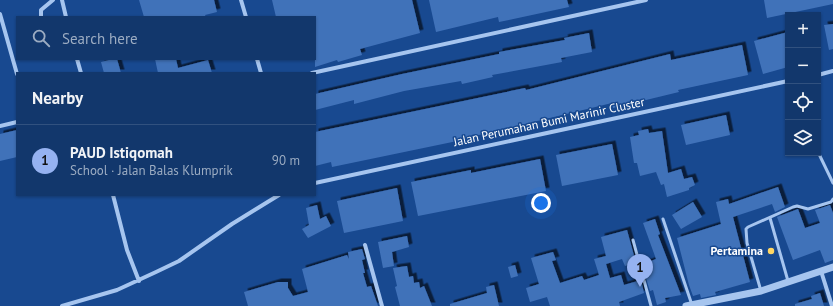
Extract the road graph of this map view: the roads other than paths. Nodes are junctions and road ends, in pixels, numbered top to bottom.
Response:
1 (53, 0) edge
2 (62, 0) edge
3 (241, 0) edge
4 (646, 0) edge
5 (0, 14) edge
6 (41, 16) edge
7 (66, 16) edge
8 (246, 16) edge
9 (5, 34) junction
10 (0, 36) edge
11 (77, 60) edge
12 (257, 60) edge
13 (833, 71) edge
14 (16, 72) edge
15 (81, 72) edge
16 (261, 72) edge
17 (316, 72) edge
18 (821, 73) edge
19 (785, 82) edge
20 (16, 122) edge
21 (0, 126) edge
22 (820, 156) edge
23 (833, 183) edge
24 (316, 184) edge
25 (113, 196) edge
26 (277, 196) edge
27 (833, 199) edge
28 (770, 218) junction
29 (663, 219) dead end
30 (633, 240) dead end
31 (365, 245) dead end
32 (833, 267) edge
33 (821, 271) junction
34 (139, 281) junction
35 (789, 282) junction
36 (761, 291) junction
37 (62, 306) edge
38 (382, 306) edge
39 (650, 306) edge
40 (690, 306) edge
41 (832, 306) edge

1 - 6 street
2 - 7 street
3 - 8 street
4 - 17 street
5 - 9 street
9 - 10 street
9 - 14 street
11 - 15 street
12 - 16 street
13 - 18 street
19 - 24 street, Jalan Perumahan Bumi Marinir Cluster
20 - 21 street
22 - 23 lane
25 - 34 street
26 - 34 street
27 - 28 lane
28 - 35 lane
28 - 36 lane
29 - 40 lane
30 - 39 lane
31 - 38 street
32 - 33 street
33 - 35 street
33 - 41 street
34 - 37 street
35 - 36 street
36 - 40 street

